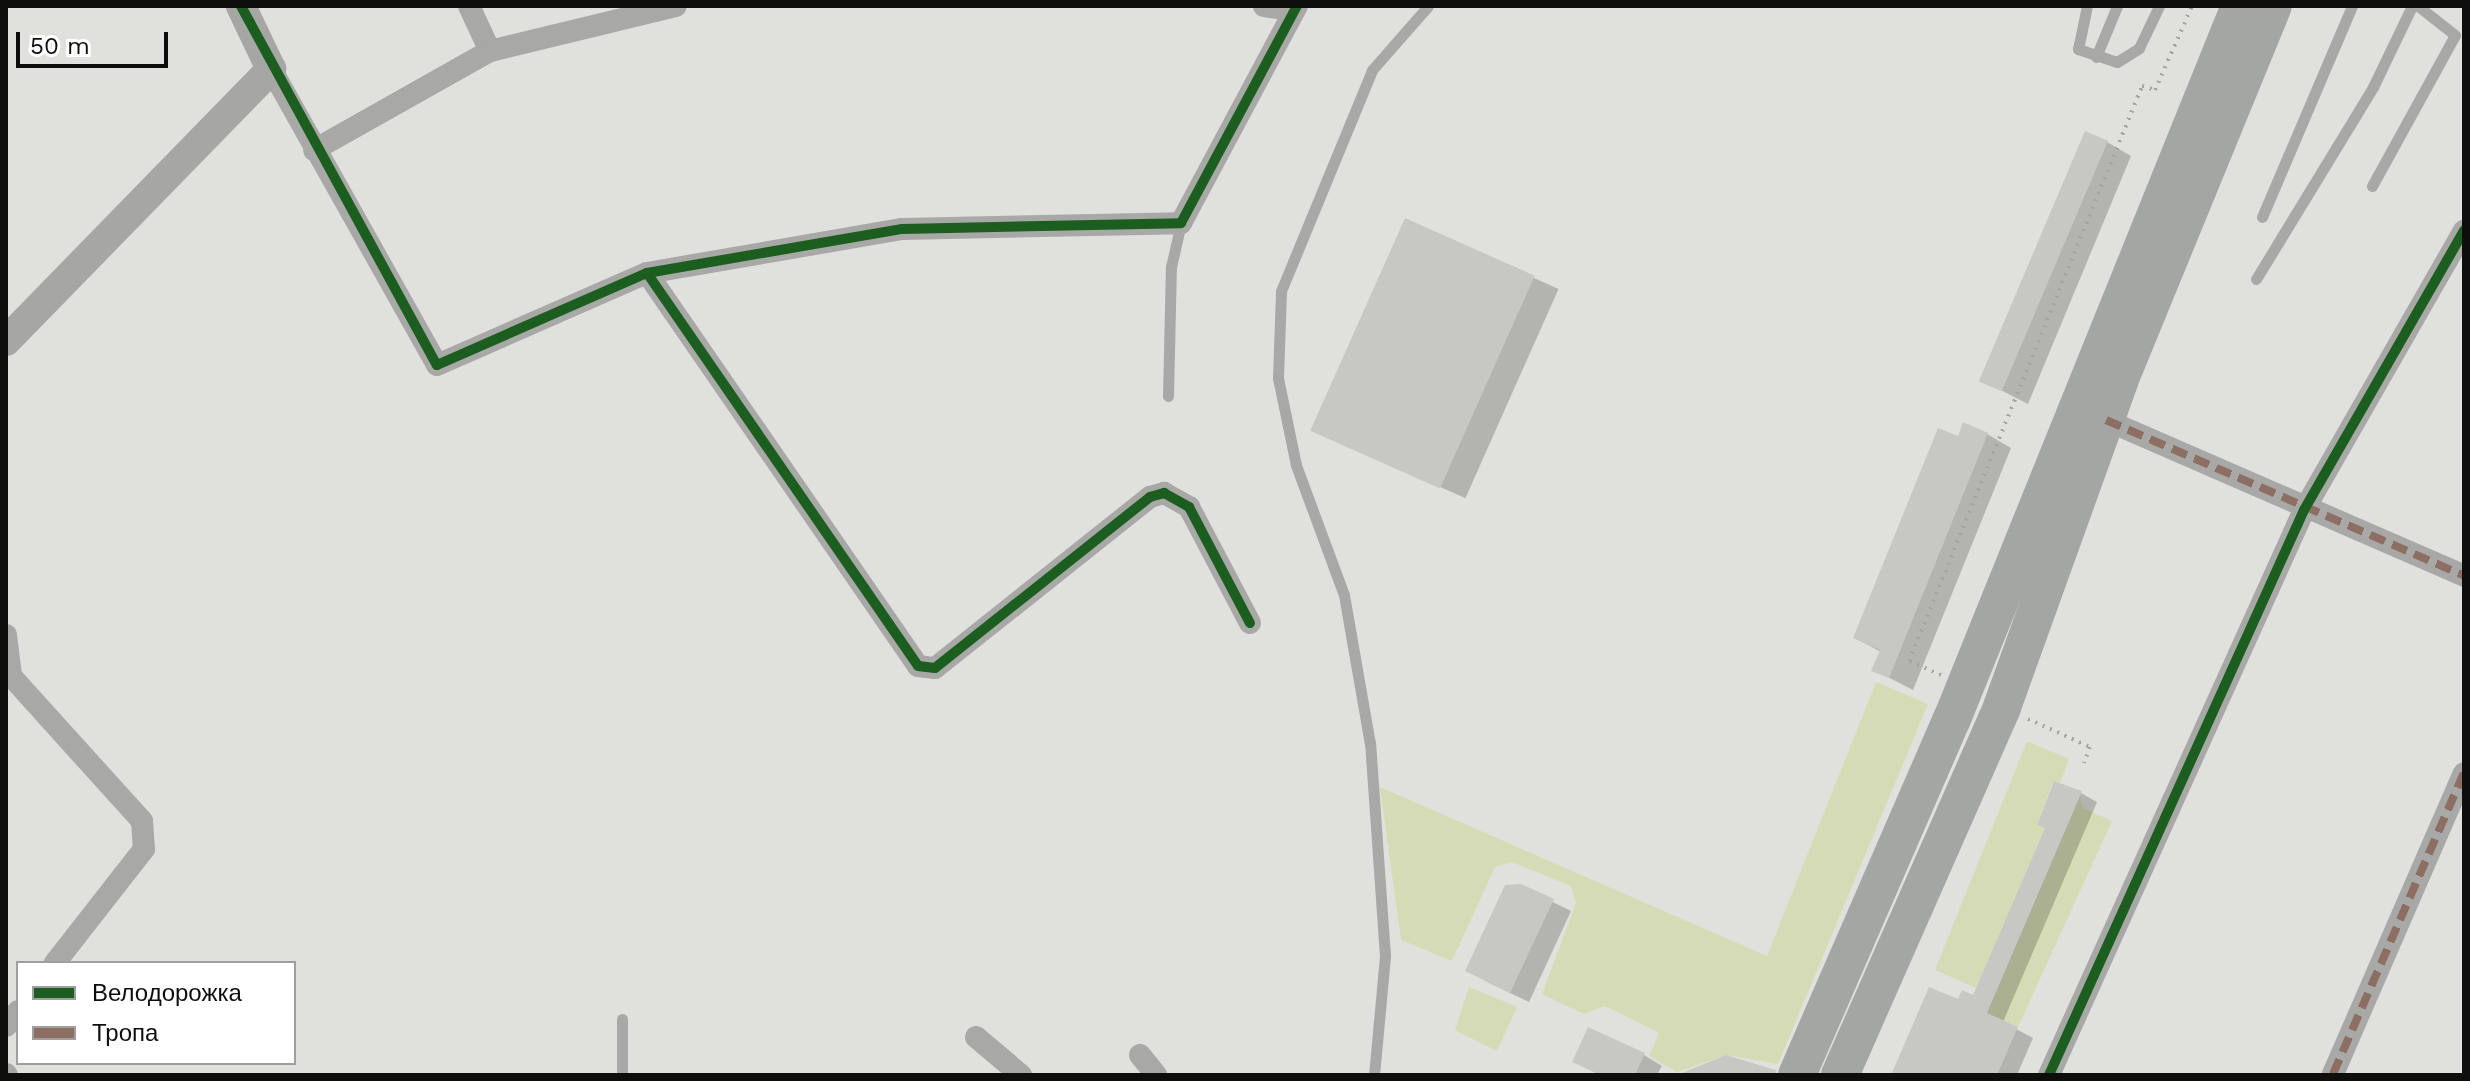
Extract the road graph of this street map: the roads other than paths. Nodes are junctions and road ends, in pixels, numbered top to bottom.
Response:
1 (469, 6) edge
2 (676, 6) edge
3 (1264, 6) edge
4 (1428, 6) edge
5 (2087, 6) edge
6 (2117, 6) edge
7 (2159, 6) edge
8 (2240, 6) edge
9 (2273, 6) edge
10 (2352, 6) edge
11 (2412, 6) edge
12 (2418, 6) edge
13 (242, 7) edge
14 (1296, 8) edge
15 (490, 51) junction
16 (2096, 57) junction
17 (271, 69) junction
18 (314, 150) junction
19 (2372, 186) dead end
20 (2262, 217) dead end
21 (1181, 223) junction
22 (2464, 231) edge
23 (647, 273) junction
24 (2256, 279) dead end
25 (6, 341) edge
26 (1168, 396) dead end
27 (2106, 420) junction
28 (2304, 510) junction
29 (2464, 576) edge
30 (1250, 623) dead end
31 (6, 635) edge
32 (9, 679) edge
33 (2464, 773) edge
34 (57, 961) edge
35 (622, 1019) dead end
36 (976, 1037) dead end
37 (1140, 1055) dead end
38 (2333, 1074) edge
39 (622, 1075) edge
40 (1021, 1075) edge
41 (1156, 1075) edge
42 (1374, 1075) edge
43 (1797, 1075) edge
44 (1840, 1075) edge
45 (2049, 1075) edge

1 - 15 street
2 - 15 street
3 - 14 street
4 - 42 lane
5 - 16 lane
6 - 16 lane
7 - 16 lane
8 - 43 highway
9 - 27 highway
10 - 20 lane
11 - 24 lane
12 - 19 lane
13 - 17 street
14 - 21 street
15 - 18 street
17 - 18 street
17 - 25 street
18 - 23 street
21 - 23 street
21 - 26 lane
22 - 28 street
23 - 30 street
27 - 28 street
27 - 44 highway
28 - 29 street
28 - 45 street
31 - 32 street
32 - 34 street
33 - 38 street
35 - 39 lane
36 - 40 street
37 - 41 street

